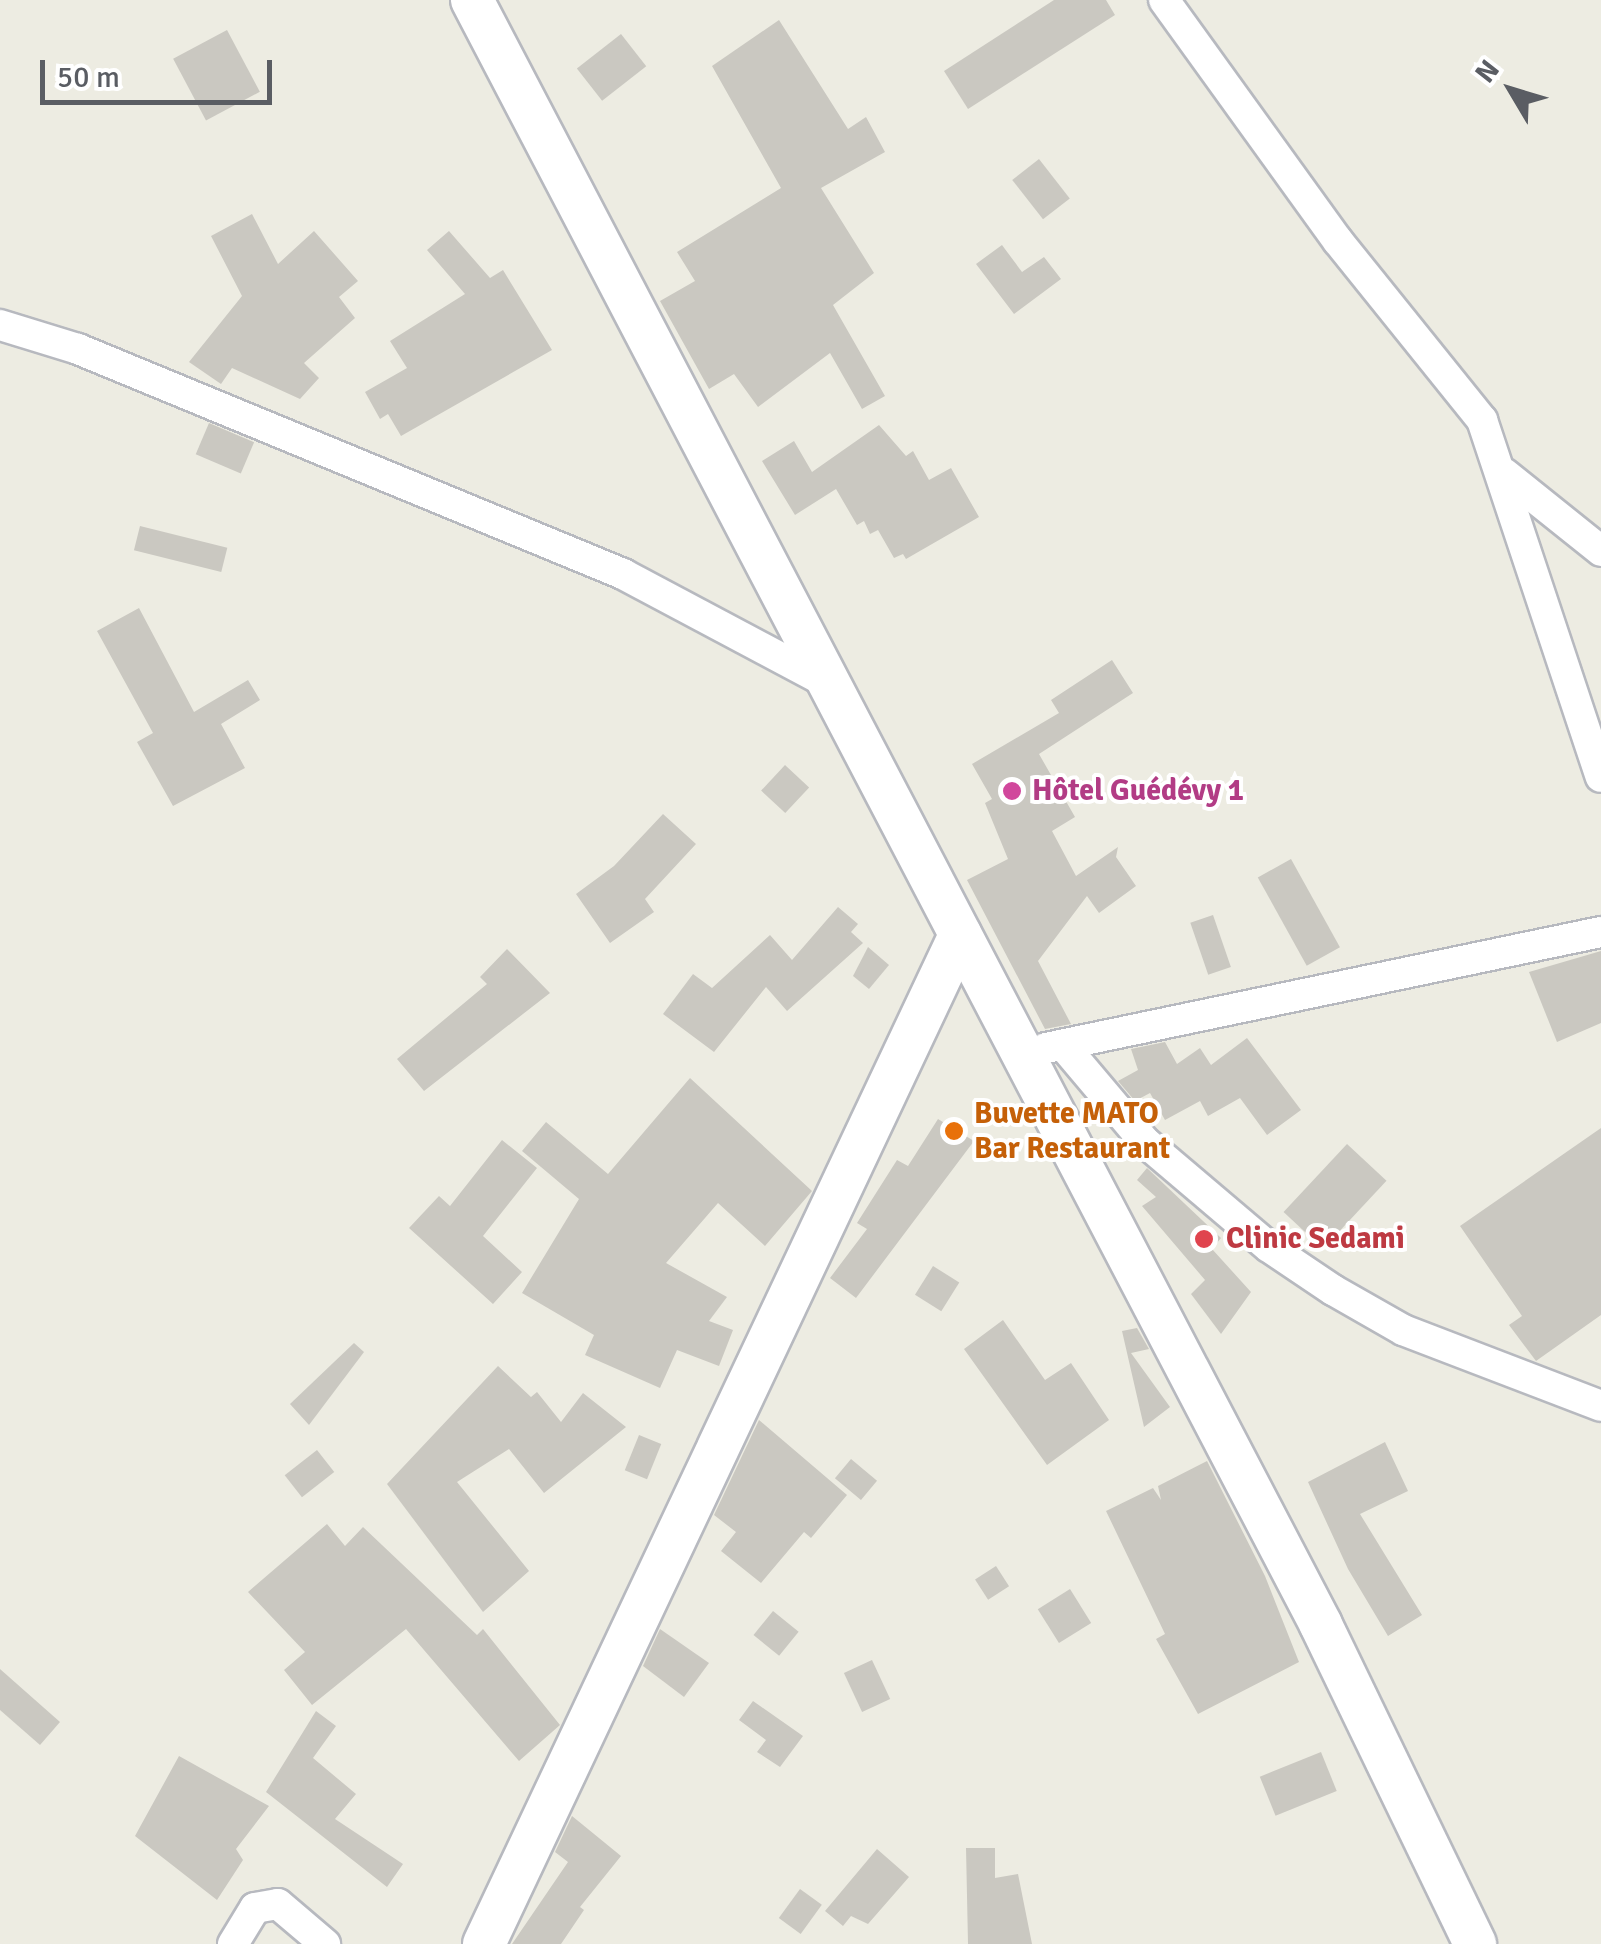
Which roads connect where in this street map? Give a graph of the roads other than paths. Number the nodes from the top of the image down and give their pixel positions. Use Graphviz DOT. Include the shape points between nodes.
graph roads {
  1 [pos="472,0"];
  2 [pos="1164,0"];
  3 [pos="0,325"];
  4 [pos="1505,474"];
  5 [pos="1601,551"];
  6 [pos="828,683"];
  7 [pos="1601,777"];
  8 [pos="1601,932"];
  9 [pos="960,935"];
  10 [pos="1063,1045"];
  11 [pos="1021,1054"];
  12 [pos="1601,1406"];
  13 [pos="233,1944"];
  14 [pos="324,1944"];
  15 [pos="484,1944"];
  16 [pos="1476,1944"];
  1 -- 6 [label="main road"];
  2 -- 4 [label="street" via="1338,242 1482,420"];
  3 -- 6 [label="street" via="78,349 623,574"];
  4 -- 5 [label="street"];
  4 -- 7 [label="street"];
  6 -- 9 [label="main road"];
  8 -- 10 [label="street"];
  9 -- 11 [label="main road"];
  9 -- 15 [label="main road"];
  10 -- 11 [label="street"];
  10 -- 12 [label="street" via="1145,1142 1269,1247 1333,1290 1404,1330"];
  11 -- 16 [label="main road" via="1322,1626"];
  13 -- 14 [label="street" via="255,1908 278,1904"];
}
